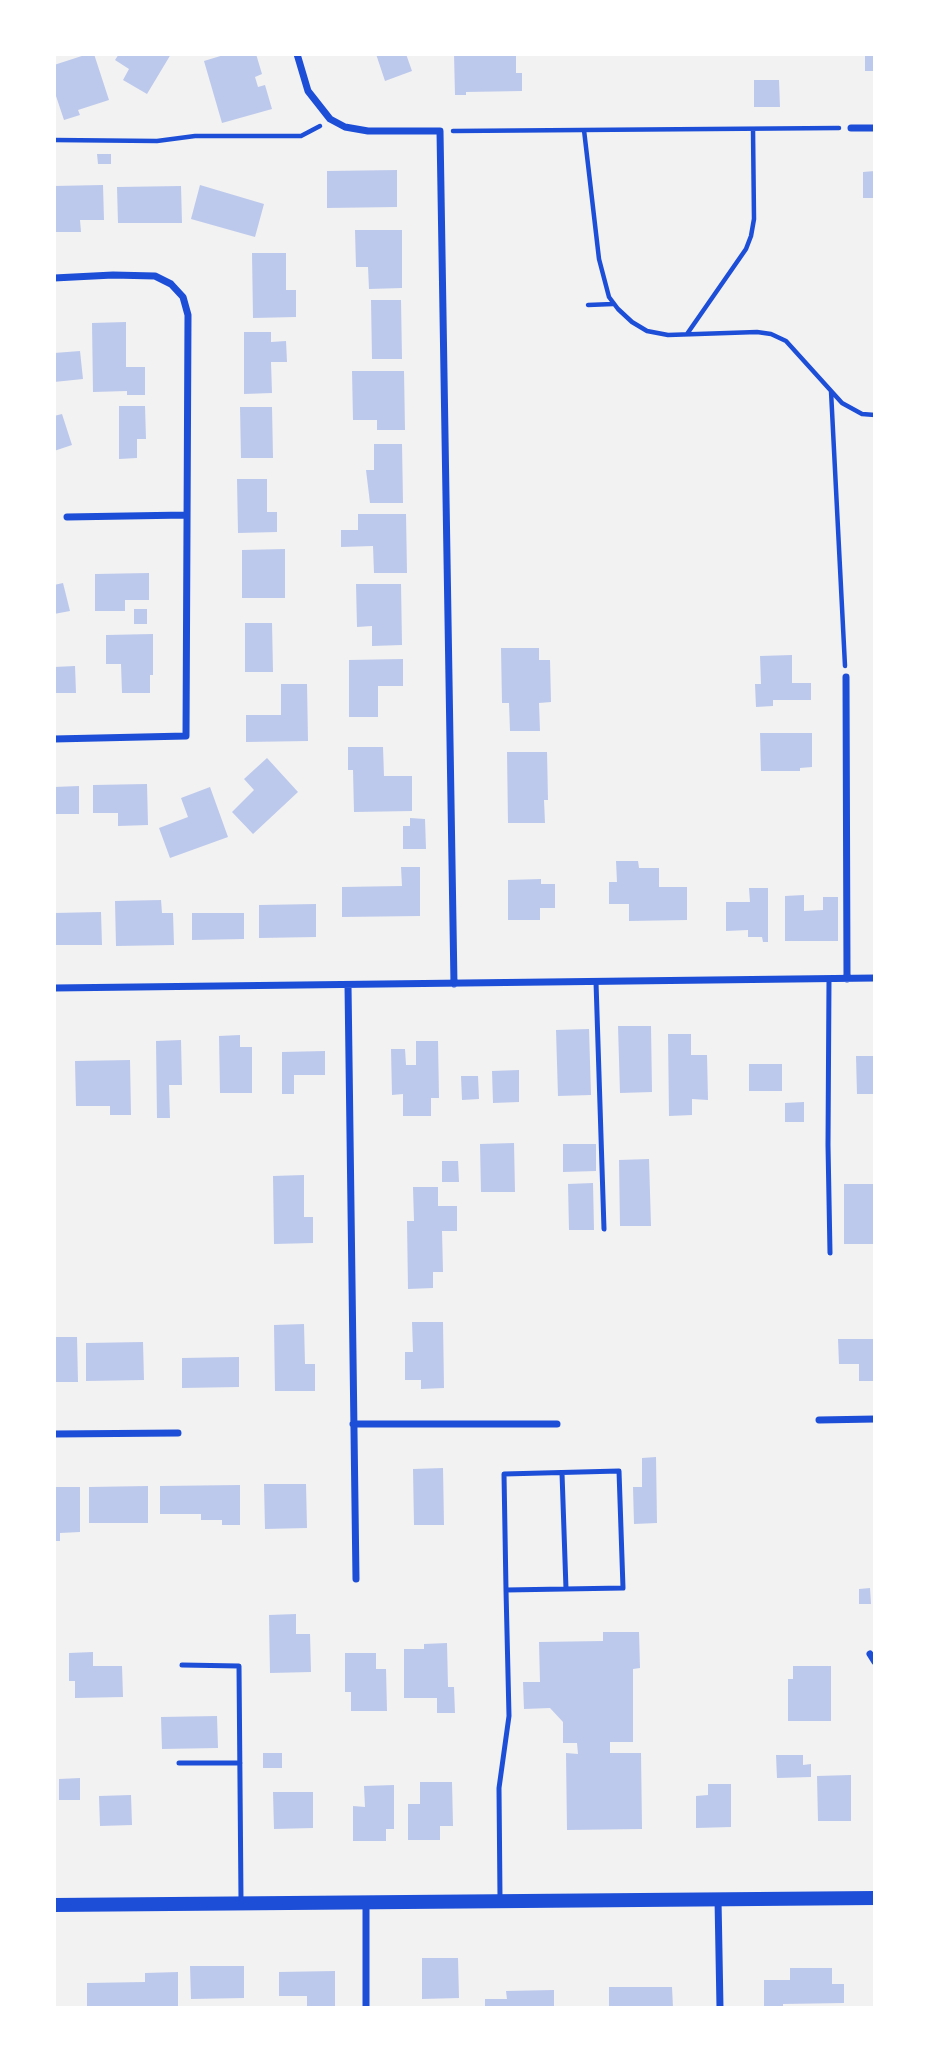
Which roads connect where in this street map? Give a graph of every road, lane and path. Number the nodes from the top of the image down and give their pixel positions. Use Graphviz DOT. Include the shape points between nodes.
graph roads {
  1 [pos="297,54"];
  2 [pos="330,119"];
  3 [pos="851,128"];
  4 [pos="875,128"];
  5 [pos="753,129"];
  6 [pos="584,130"];
  7 [pos="440,131"];
  8 [pos="54,140"];
  9 [pos="54,278"];
  10 [pos="614,304"];
  11 [pos="588,305"];
  12 [pos="686,334"];
  13 [pos="831,390"];
  14 [pos="875,415"];
  15 [pos="187,515"];
  16 [pos="67,517"];
  17 [pos="846,677"];
  18 [pos="54,739"];
  19 [pos="875,978"];
  20 [pos="830,979"];
  21 [pos="847,979"];
  22 [pos="596,982"];
  23 [pos="454,984"];
  24 [pos="348,985"];
  25 [pos="54,988"];
  26 [pos="604,1229"];
  27 [pos="830,1253"];
  28 [pos="875,1419"];
  29 [pos="819,1420"];
  30 [pos="353,1424"];
  31 [pos="557,1424"];
  32 [pos="178,1433"];
  33 [pos="54,1434"];
  34 [pos="562,1473"];
  35 [pos="356,1579"];
  36 [pos="566,1589"];
  37 [pos="506,1590"];
  38 [pos="870,1654"];
  39 [pos="875,1662"];
  40 [pos="182,1665"];
  41 [pos="179,1763"];
  42 [pos="240,1763"];
  43 [pos="875,1898"];
  44 [pos="718,1899"];
  45 [pos="500,1901"];
  46 [pos="366,1903"];
  47 [pos="241,1904"];
  48 [pos="54,1905"];
  49 [pos="366,2008"];
  50 [pos="720,2008"];
  1 -- 2 [label="street" via="308,90"];
  2 -- 7 [label="street" via="368,131"];
  2 -- 8 [label="path" via="301,136"];
  3 -- 4 [label="street"];
  3 -- 5 [label="path"];
  5 -- 6 [label="path"];
  5 -- 12 [label="path" via="751,236"];
  6 -- 7 [label="path"];
  6 -- 10 [label="path" via="599,259"];
  7 -- 23 [label="street"];
  9 -- 15 [label="street" via="155,276 172,284 183,297 188,314"];
  10 -- 11 [label="path"];
  10 -- 12 [label="path" via="646,331"];
  12 -- 13 [label="path" via="771,334 786,341"];
  13 -- 14 [label="path" via="842,403 862,414"];
  13 -- 17 [label="path"];
  15 -- 16 [label="street"];
  15 -- 18 [label="street" via="186,736"];
  17 -- 21 [label="street"];
  19 -- 21 [label="street"];
  20 -- 21 [label="street"];
  20 -- 22 [label="street"];
  20 -- 27 [label="lane"];
  22 -- 23 [label="street"];
  22 -- 26 [label="lane"];
  23 -- 24 [label="street"];
  24 -- 25 [label="street"];
  24 -- 30 [label="street"];
  28 -- 29 [label="street"];
  30 -- 31 [label="street"];
  30 -- 35 [label="street"];
  32 -- 33 [label="street"];
  34 -- 36 [label="lane"];
  34 -- 36 [label="lane" via="619,1472 623,1588"];
  34 -- 37 [label="lane" via="503,1474"];
  36 -- 37 [label="lane"];
  37 -- 45 [label="lane" via="509,1716 499,1788"];
  38 -- 39 [label="street"];
  40 -- 42 [label="lane" via="239,1666"];
  41 -- 42 [label="lane"];
  42 -- 47 [label="lane"];
  43 -- 44 [label="main road"];
  44 -- 45 [label="main road"];
  44 -- 50 [label="street"];
  45 -- 46 [label="main road"];
  46 -- 47 [label="main road"];
  46 -- 49 [label="street"];
  47 -- 48 [label="main road"];
}
